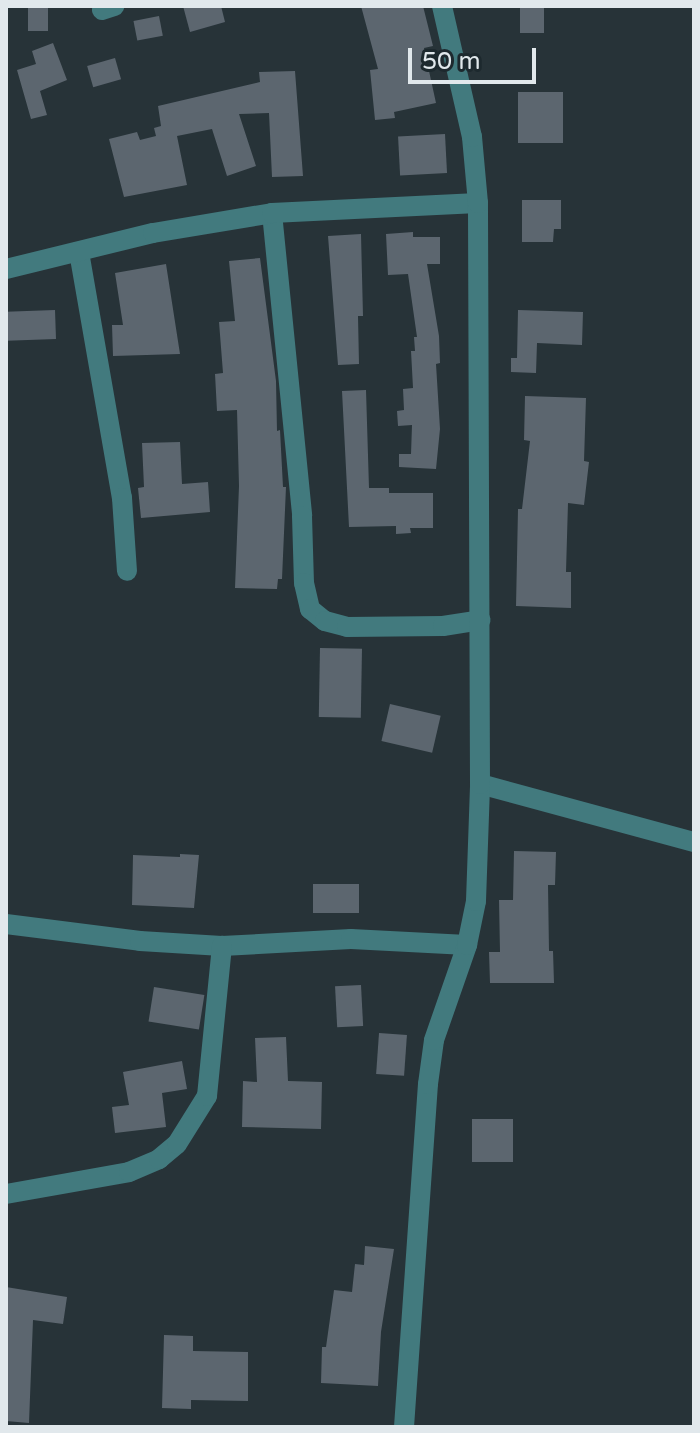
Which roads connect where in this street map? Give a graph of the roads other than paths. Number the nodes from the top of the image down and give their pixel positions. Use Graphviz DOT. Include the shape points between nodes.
graph roads {
  1 [pos="442,6"];
  2 [pos="478,203"];
  3 [pos="272,213"];
  4 [pos="79,252"];
  5 [pos="6,269"];
  6 [pos="127,571"];
  7 [pos="481,620"];
  8 [pos="480,784"];
  9 [pos="694,842"];
  10 [pos="6,924"];
  11 [pos="467,945"];
  12 [pos="222,946"];
  13 [pos="6,1194"];
  14 [pos="404,1427"];
  1 -- 2 [label="street" via="472,137"];
  2 -- 3 [label="street"];
  2 -- 7 [label="street"];
  3 -- 4 [label="street"];
  3 -- 7 [label="street" via="310,609 325,621 347,627 443,626"];
  4 -- 5 [label="street"];
  4 -- 6 [label="street" via="122,498"];
  7 -- 8 [label="street"];
  8 -- 9 [label="street"];
  8 -- 11 [label="street" via="476,901"];
  10 -- 12 [label="street"];
  11 -- 12 [label="street" via="351,939"];
  11 -- 14 [label="street" via="434,1040 428,1084"];
  12 -- 13 [label="street" via="207,1096 177,1144 129,1172"];
}
